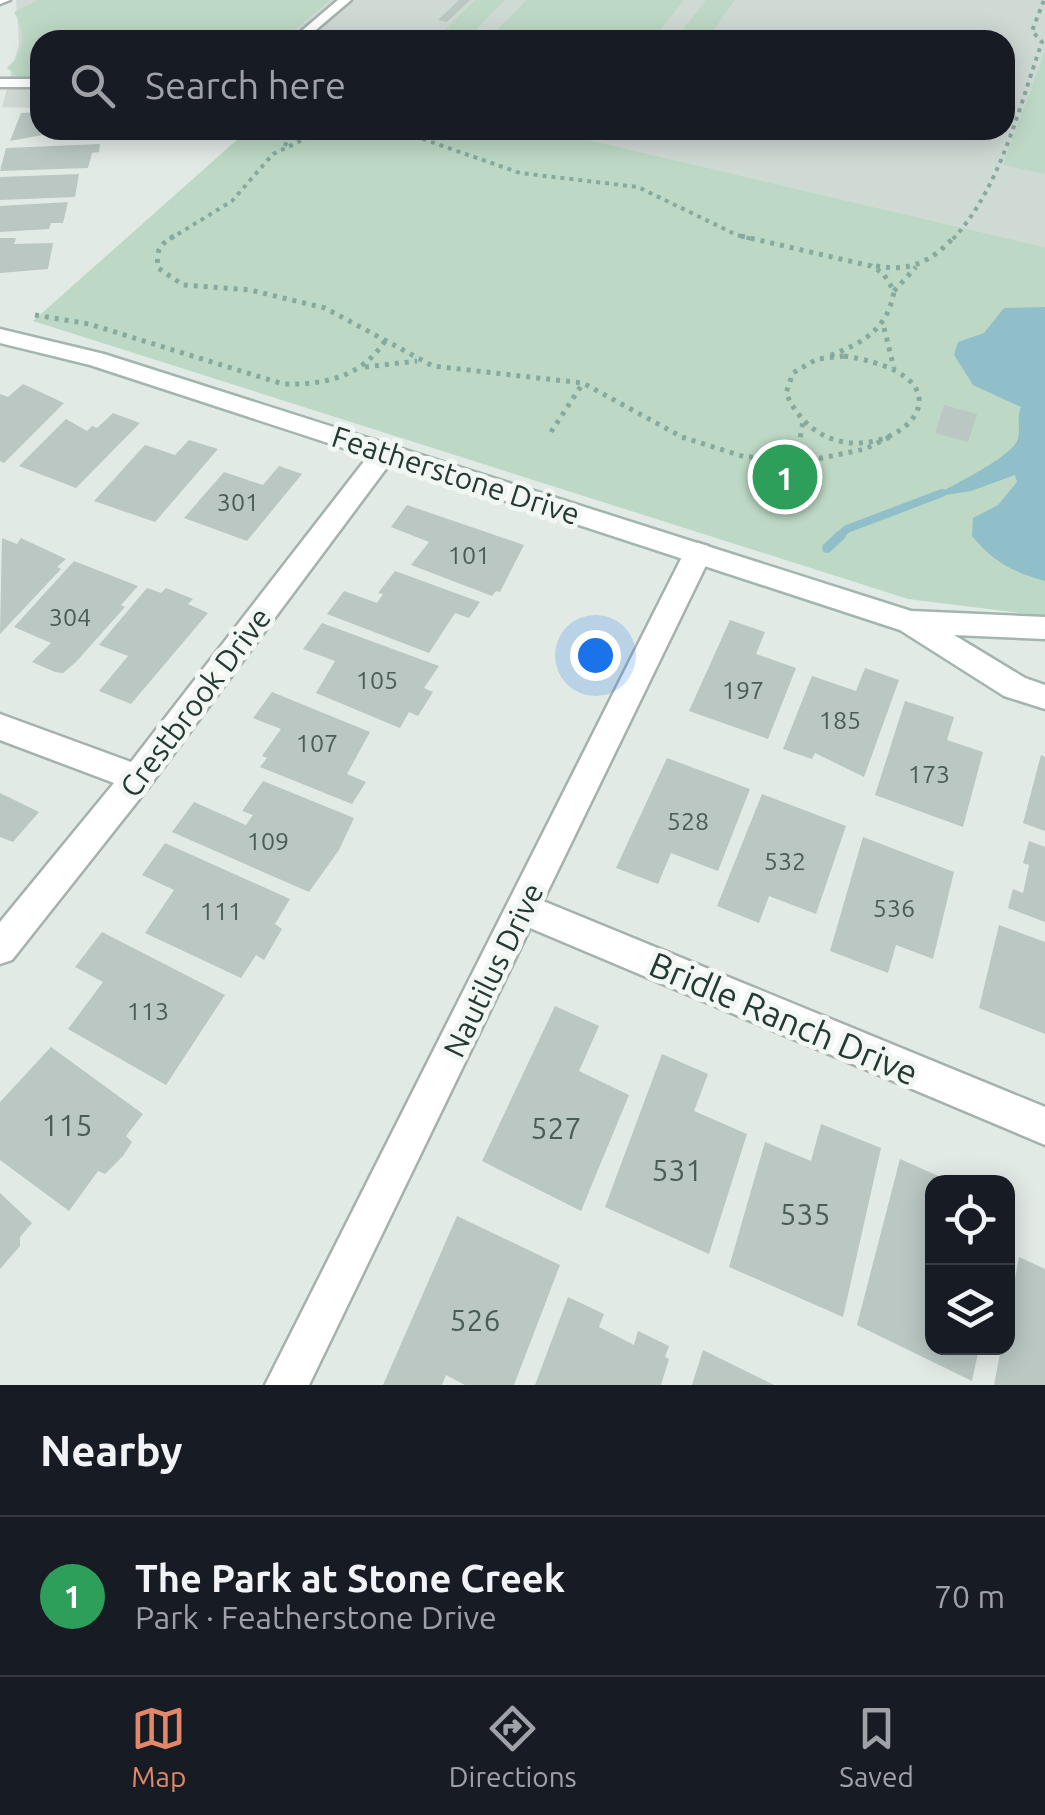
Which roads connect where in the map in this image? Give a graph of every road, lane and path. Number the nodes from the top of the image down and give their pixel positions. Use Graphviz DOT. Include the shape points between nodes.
graph roads {
  1 [pos="345,0"];
  2 [pos="1044,0"];
  3 [pos="309,30"];
  4 [pos="30,82"];
  5 [pos="0,84"];
  6 [pos="1015,114"];
  7 [pos="288,140"];
  8 [pos="309,140"];
  9 [pos="426,140"];
  10 [pos="1005,140"];
  11 [pos="285,148"];
  12 [pos="871,266"];
  13 [pos="916,266"];
  14 [pos="894,290"];
  15 [pos="35,315"];
  16 [pos="884,326"];
  17 [pos="0,336"];
  18 [pos="385,341"];
  19 [pos="829,356"];
  20 [pos="420,361"];
  21 [pos="363,367"];
  22 [pos="897,372"];
  23 [pos="583,383"];
  24 [pos="803,422"];
  25 [pos="551,432"];
  26 [pos="890,437"];
  27 [pos="385,452"];
  28 [pos="769,460"];
  29 [pos="698,554"];
  30 [pos="910,622"];
  31 [pos="1045,628"];
  32 [pos="1045,697"];
  33 [pos="0,727"];
  34 [pos="138,778"];
  35 [pos="523,909"];
  36 [pos="0,948"];
  37 [pos="1045,1126"];
  38 [pos="286,1385"];
  1 -- 3 [label="lane"];
  2 -- 6 [label="path" via="1032,30 1042,42"];
  4 -- 5 [label="lane"];
  7 -- 11 [label="path"];
  8 -- 11 [label="path"];
  9 -- 12 [label="path" via="520,173 638,188 737,235"];
  10 -- 13 [label="path" via="982,202 951,241"];
  11 -- 18 [label="path" via="232,201 161,244 158,268 183,285 300,300"];
  12 -- 13 [label="path"];
  12 -- 14 [label="path"];
  13 -- 14 [label="path"];
  14 -- 16 [label="path"];
  15 -- 21 [label="path" via="89,324 284,384 310,386"];
  16 -- 19 [label="path"];
  16 -- 22 [label="path"];
  17 -- 27 [label="street, Featherstone Drive" via="96,358"];
  18 -- 20 [label="path"];
  18 -- 21 [label="path"];
  19 -- 22 [label="path" via="858,357"];
  19 -- 24 [label="path" via="805,363 789,380 788,401"];
  20 -- 21 [label="path"];
  20 -- 23 [label="path"];
  22 -- 26 [label="path" via="914,388 918,408 910,425"];
  23 -- 25 [label="path"];
  23 -- 28 [label="path" via="700,445"];
  24 -- 26 [label="path" via="843,440"];
  24 -- 28 [label="path" via="798,446"];
  26 -- 28 [label="path" via="844,455"];
  27 -- 29 [label="street, Featherstone Drive"];
  27 -- 34 [label="street, Crestbrook Drive"];
  29 -- 30 [label="street, Featherstone Drive"];
  29 -- 35 [label="street, Nautilus Drive"];
  30 -- 31 [label="street, Featherstone Drive"];
  30 -- 32 [label="street, Featherstone Drive" via="1015,687"];
  33 -- 34 [label="street"];
  34 -- 36 [label="street, Crestbrook Drive"];
  35 -- 37 [label="street, Bridle Ranch Drive"];
  35 -- 38 [label="street, Nautilus Drive"];
}
